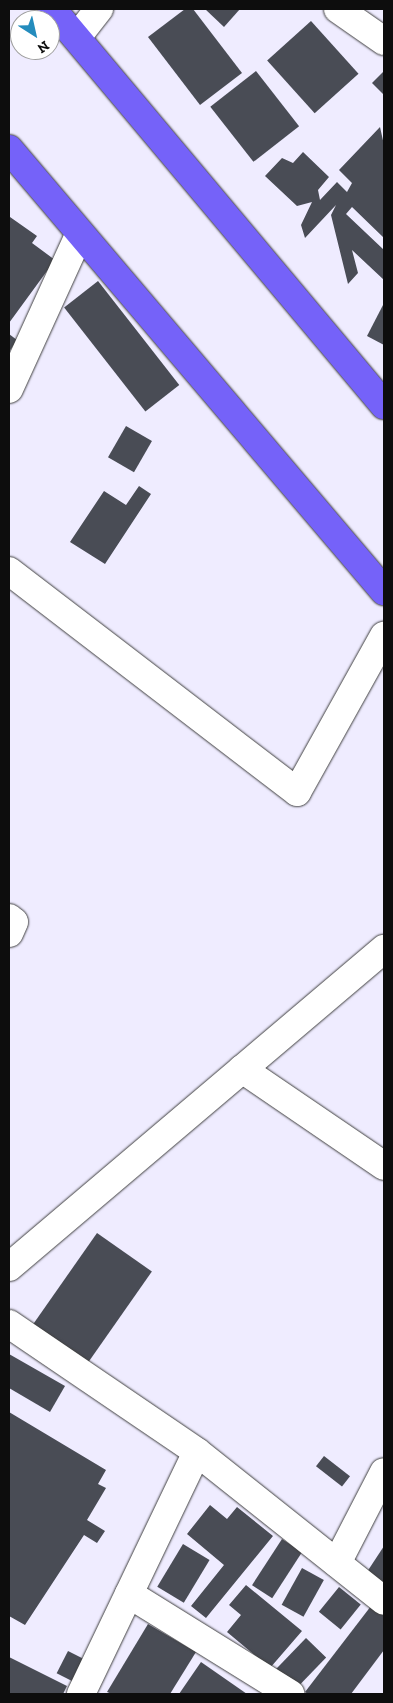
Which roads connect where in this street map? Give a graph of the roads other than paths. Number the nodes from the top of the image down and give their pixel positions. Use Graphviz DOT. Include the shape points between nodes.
graph roads {
  1 [pos="52,9"];
  2 [pos="100,9"];
  3 [pos="338,9"];
  4 [pos="76,37"];
  5 [pos="384,41"];
  6 [pos="9,149"];
  7 [pos="80,233"];
  8 [pos="9,389"];
  9 [pos="384,405"];
  10 [pos="9,571"];
  11 [pos="384,591"];
  12 [pos="384,636"];
  13 [pos="9,918"];
  14 [pos="9,933"];
  15 [pos="384,949"];
  16 [pos="242,1069"];
  17 [pos="384,1166"];
  18 [pos="9,1267"];
  19 [pos="9,1324"];
  20 [pos="197,1452"];
  21 [pos="384,1472"];
  22 [pos="337,1563"];
  23 [pos="129,1594"];
  24 [pos="384,1601"];
  25 [pos="81,1694"];
  26 [pos="290,1694"];
  1 -- 4 [label="main road"];
  2 -- 4 [label="street"];
  3 -- 5 [label="street"];
  4 -- 9 [label="main road"];
  6 -- 7 [label="main road"];
  7 -- 8 [label="street"];
  7 -- 11 [label="main road"];
  10 -- 12 [label="street" via="297,792"];
  13 -- 14 [label="street" via="14,922"];
  15 -- 16 [label="street"];
  16 -- 17 [label="street"];
  16 -- 18 [label="street"];
  19 -- 20 [label="street"];
  20 -- 22 [label="street"];
  20 -- 23 [label="street"];
  21 -- 22 [label="street"];
  22 -- 24 [label="street"];
  23 -- 25 [label="street"];
  23 -- 26 [label="street"];
}
